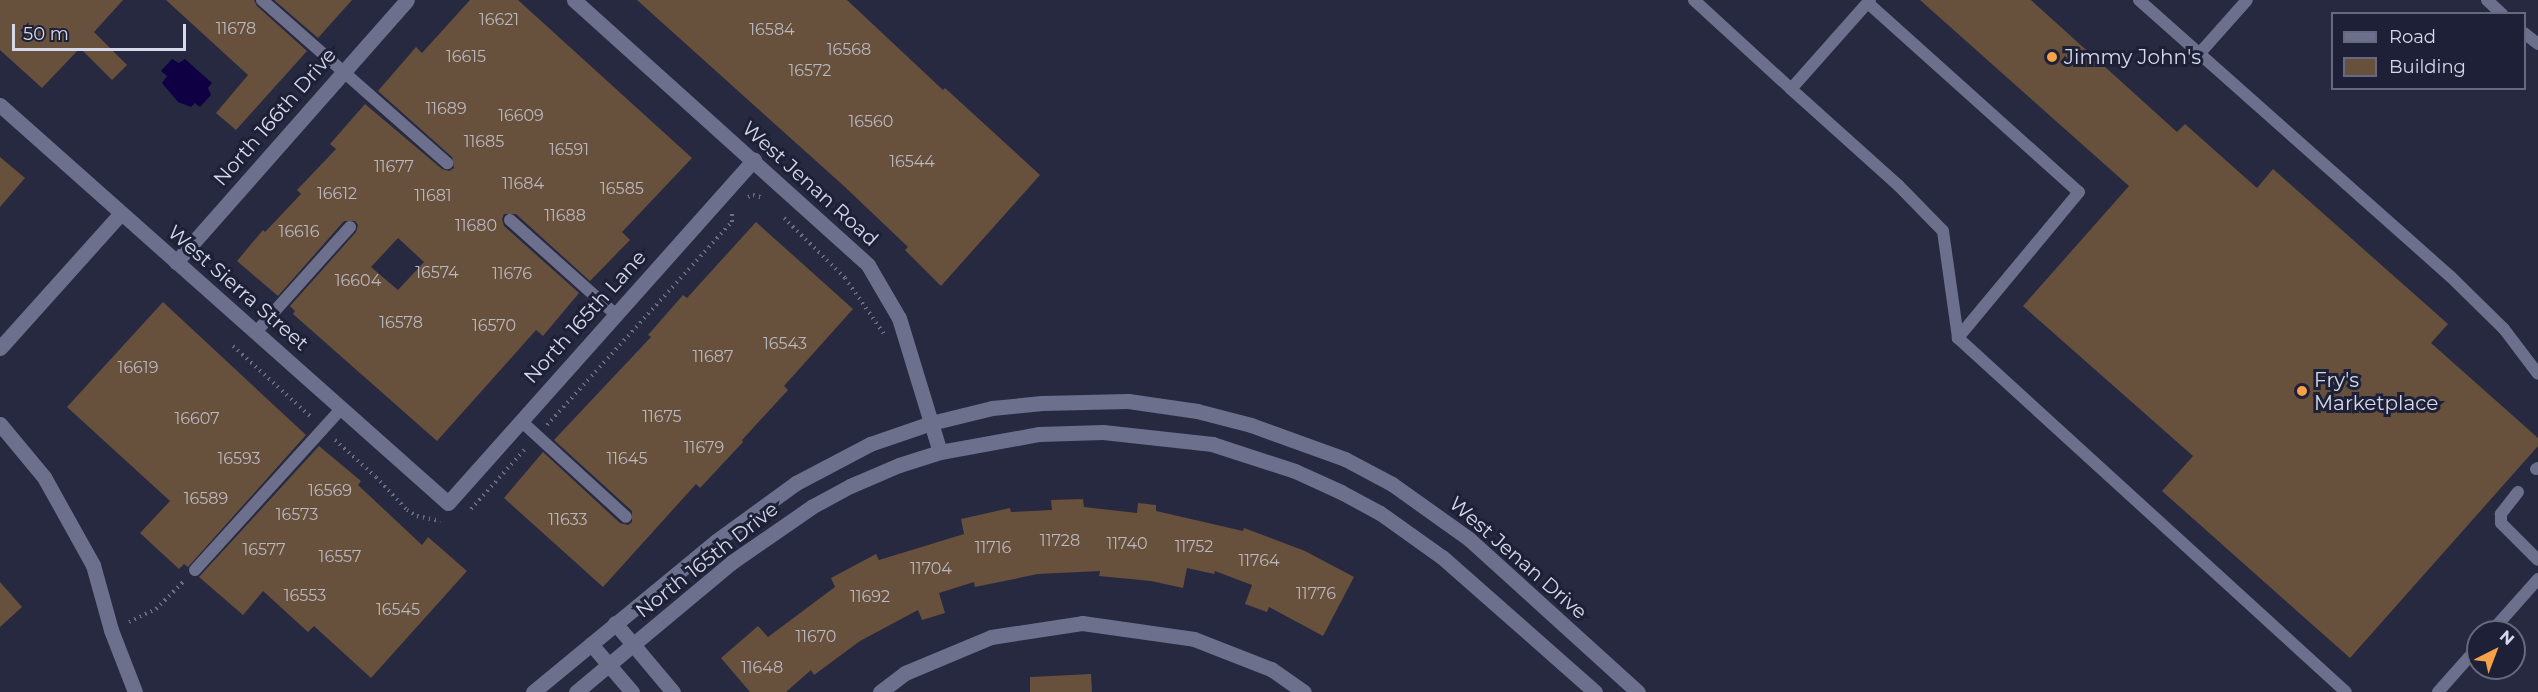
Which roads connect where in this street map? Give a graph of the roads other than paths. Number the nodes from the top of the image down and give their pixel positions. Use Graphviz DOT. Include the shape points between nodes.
graph roads {
  1 [pos="262,0"];
  2 [pos="407,0"];
  3 [pos="574,0"];
  4 [pos="1694,0"];
  5 [pos="2139,0"];
  6 [pos="2247,0"];
  7 [pos="2487,0"];
  8 [pos="1869,1"];
  9 [pos="2500,12"];
  10 [pos="2526,35"];
  11 [pos="2538,45"];
  12 [pos="2199,54"];
  13 [pos="343,71"];
  14 [pos="1791,89"];
  15 [pos="0,105"];
  16 [pos="754,160"];
  17 [pos="447,163"];
  18 [pos="121,213"];
  19 [pos="510,220"];
  20 [pos="350,228"];
  21 [pos="176,262"];
  22 [pos="615,314"];
  23 [pos="256,332"];
  24 [pos="1958,338"];
  25 [pos="0,348"];
  26 [pos="2538,374"];
  27 [pos="1084,401"];
  28 [pos="342,408"];
  29 [pos="521,421"];
  30 [pos="931,423"];
  31 [pos="0,424"];
  32 [pos="940,452"];
  33 [pos="2518,492"];
  34 [pos="448,503"];
  35 [pos="626,517"];
  36 [pos="2538,560"];
  37 [pos="195,570"];
  38 [pos="2538,579"];
  39 [pos="2502,620"];
  40 [pos="615,624"];
  41 [pos="591,644"];
  42 [pos="633,644"];
  43 [pos="2466,660"];
  44 [pos="609,664"];
  45 [pos="135,692"];
  46 [pos="533,692"];
  47 [pos="576,692"];
  48 [pos="633,692"];
  49 [pos="673,692"];
  50 [pos="880,692"];
  51 [pos="1304,692"];
  52 [pos="1595,692"];
  53 [pos="1638,692"];
  54 [pos="2346,692"];
  55 [pos="2438,692"];
  1 -- 13 [label="lane"];
  2 -- 13 [label="street, North 166th Drive"];
  3 -- 16 [label="street, West Jenan Road"];
  4 -- 14 [label="lane"];
  5 -- 12 [label="lane"];
  6 -- 12 [label="lane"];
  7 -- 9 [label="lane"];
  8 -- 14 [label="lane"];
  8 -- 24 [label="lane" via="2079,192"];
  10 -- 11 [label="lane"];
  12 -- 26 [label="lane" via="2450,276 2504,329"];
  13 -- 17 [label="lane"];
  13 -- 21 [label="street, North 166th Drive"];
  14 -- 24 [label="lane" via="1943,231"];
  15 -- 18 [label="street, West Sierra Street"];
  16 -- 22 [label="street, North 165th Lane"];
  16 -- 30 [label="street, West Jenan Road" via="868,265 899,318"];
  18 -- 21 [label="street, West Sierra Street"];
  18 -- 25 [label="street"];
  19 -- 22 [label="lane"];
  20 -- 23 [label="lane"];
  21 -- 23 [label="street, West Sierra Street"];
  22 -- 29 [label="street, North 165th Lane"];
  23 -- 28 [label="street, West Sierra Street"];
  24 -- 54 [label="lane"];
  27 -- 30 [label="street, North 165th Drive" via="993,408"];
  27 -- 53 [label="street, West Jenan Drive" via="1128,401 1197,411 1305,443 1354,464 1392,484 1469,539"];
  28 -- 34 [label="street, West Sierra Street"];
  28 -- 37 [label="lane"];
  29 -- 34 [label="street, North 165th Lane"];
  29 -- 35 [label="lane"];
  30 -- 32 [label="street, West Jenan Road"];
  30 -- 40 [label="street, North 165th Drive" via="870,444 796,483 716,541"];
  31 -- 45 [label="street" via="44,477 93,566 111,630"];
  32 -- 42 [label="street, North 165th Drive" via="899,465 813,507 732,562"];
  32 -- 52 [label="street, North 165th Drive" via="1039,434 1083,432 1212,444 1295,471 1380,513 1442,557"];
  33 -- 36 [label="lane" via="2501,514 2501,523"];
  38 -- 39 [label="lane"];
  40 -- 41 [label="street, North 165th Drive"];
  40 -- 42 [label="street"];
  41 -- 44 [label="street"];
  41 -- 46 [label="street"];
  42 -- 44 [label="street, North 165th Drive"];
  42 -- 49 [label="street"];
  43 -- 55 [label="lane"];
  44 -- 47 [label="street, North 165th Drive"];
  44 -- 48 [label="street"];
  50 -- 51 [label="street" via="905,673 991,637 1082,623 1194,639 1270,669"];
}
